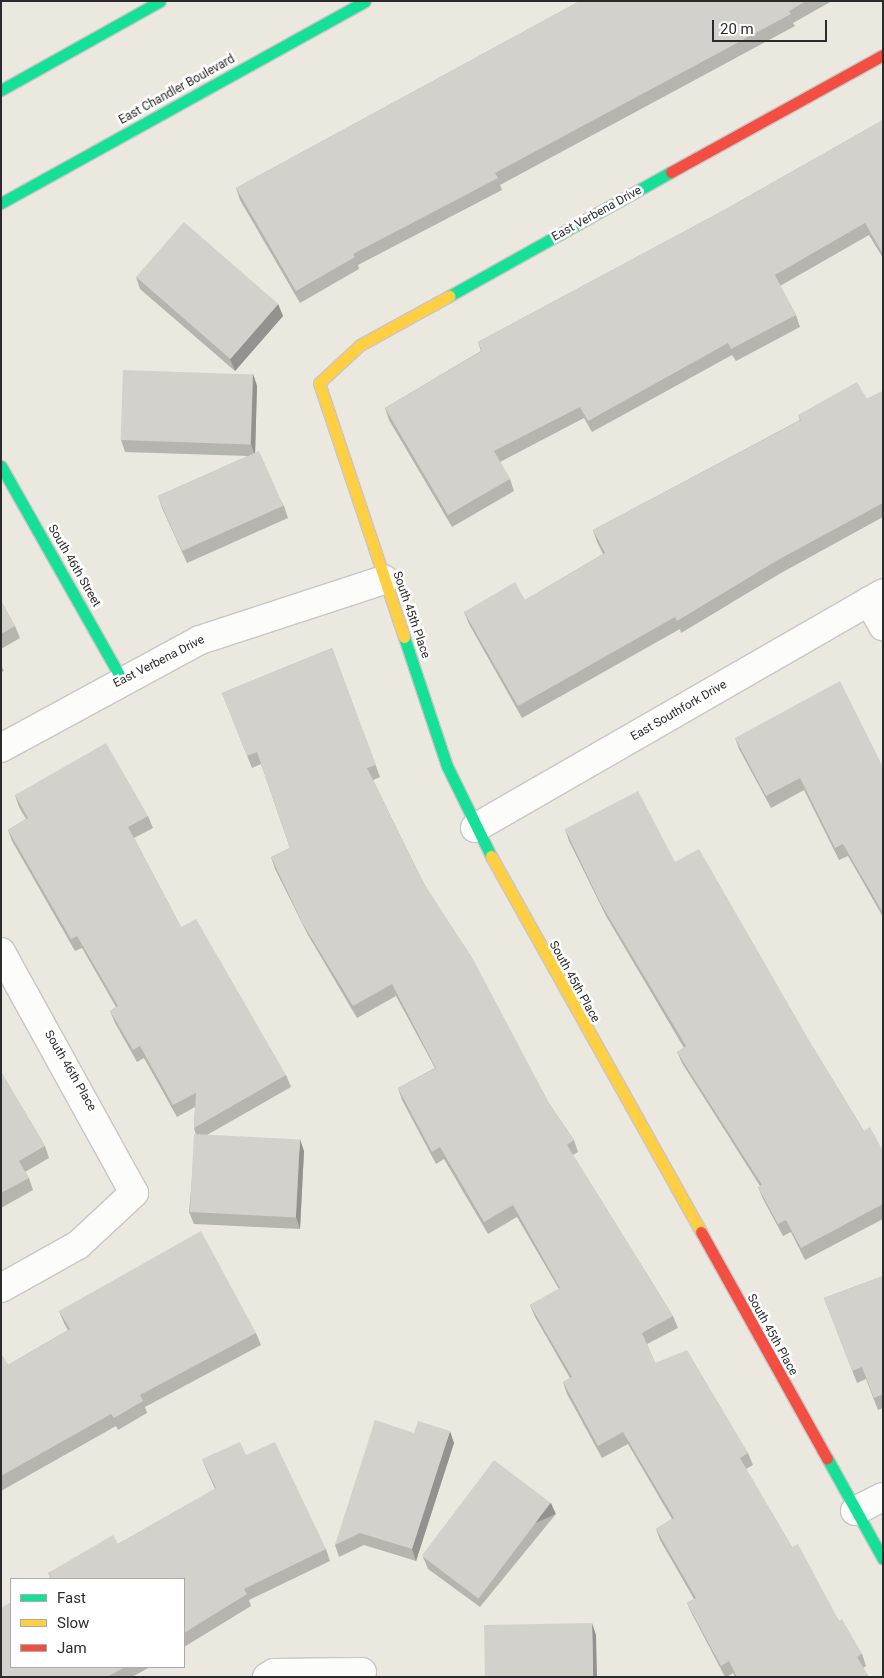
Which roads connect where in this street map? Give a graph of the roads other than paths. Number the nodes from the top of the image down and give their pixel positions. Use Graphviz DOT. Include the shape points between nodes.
graph roads {
  1 [pos="160,1"];
  2 [pos="365,1"];
  3 [pos="883,55"];
  4 [pos="1,90"];
  5 [pos="1,203"];
  6 [pos="319,383"];
  7 [pos="1,466"];
  8 [pos="384,580"];
  9 [pos="876,597"];
  10 [pos="883,626"];
  11 [pos="122,680"];
  12 [pos="1,748"];
  13 [pos="475,828"];
  14 [pos="1,952"];
  15 [pos="1,1288"];
  16 [pos="883,1497"];
  17 [pos="855,1510"];
  18 [pos="883,1559"];
  19 [pos="362,1672"];
  20 [pos="267,1677"];
  1 -- 4 [label="street"];
  2 -- 5 [label="street, East Chandler Boulevard"];
  3 -- 6 [label="street, East Verbena Drive" via="360,345"];
  6 -- 8 [label="street, South 45th Place"];
  7 -- 11 [label="street, South 46th Street"];
  8 -- 11 [label="street, East Verbena Drive" via="200,640"];
  8 -- 13 [label="street, South 45th Place" via="448,766"];
  9 -- 10 [label="street"];
  9 -- 13 [label="street, East Southfork Drive"];
  11 -- 12 [label="street, East Verbena Drive"];
  13 -- 17 [label="street, South 45th Place"];
  14 -- 15 [label="street, South 46th Place" via="134,1193 78,1245"];
  16 -- 17 [label="street"];
  17 -- 18 [label="street, South 45th Place"];
  19 -- 20 [label="street" via="274,1673"];
}
